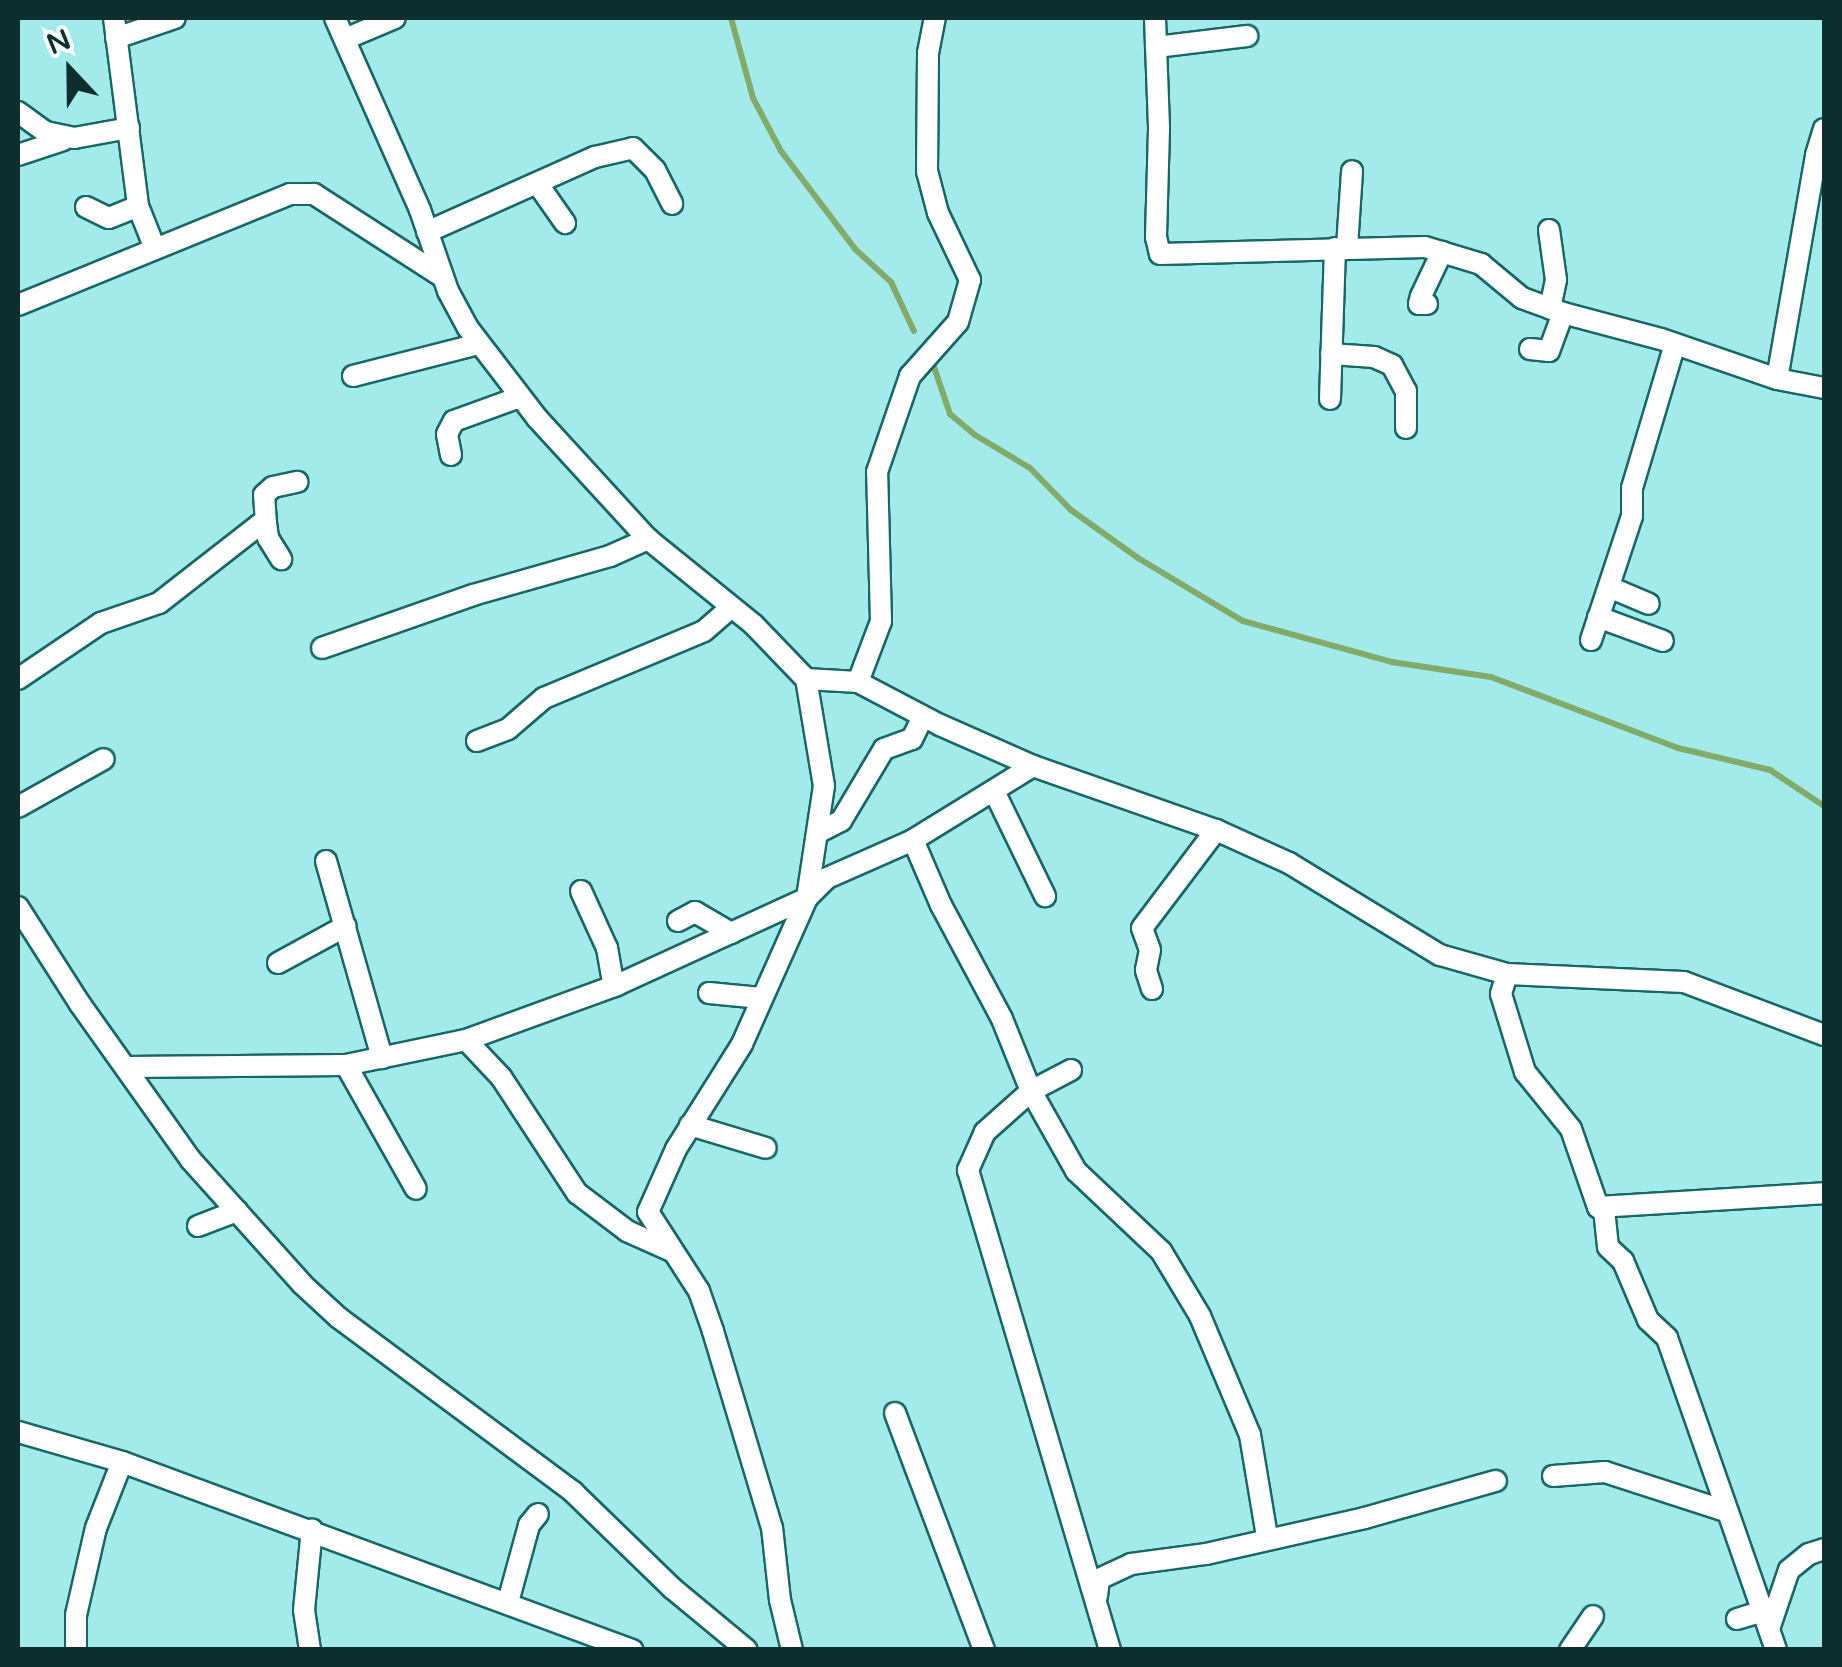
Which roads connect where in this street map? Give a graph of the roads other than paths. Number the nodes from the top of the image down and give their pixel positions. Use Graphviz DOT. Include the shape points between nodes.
graph roads {
  1 [pos="176,18"];
  2 [pos="335,18"];
  3 [pos="395,18"];
  4 [pos="934,18"];
  5 [pos="1155,18"];
  6 [pos="115,28"];
  7 [pos="1247,36"];
  8 [pos="345,40"];
  9 [pos="1156,47"];
  10 [pos="18,112"];
  11 [pos="129,128"];
  12 [pos="1824,128"];
  13 [pos="74,138"];
  14 [pos="18,154"];
  15 [pos="1352,171"];
  16 [pos="537,184"];
  17 [pos="672,204"];
  18 [pos="86,206"];
  19 [pos="138,206"];
  20 [pos="565,223"];
  21 [pos="1548,230"];
  22 [pos="427,232"];
  23 [pos="154,246"];
  24 [pos="1341,247"];
  25 [pos="1442,252"];
  26 [pos="443,277"];
  27 [pos="1428,304"];
  28 [pos="18,305"];
  29 [pos="1556,311"];
  30 [pos="479,344"];
  31 [pos="1675,344"];
  32 [pos="1530,349"];
  33 [pos="1330,354"];
  34 [pos="353,376"];
  35 [pos="1777,378"];
  36 [pos="1824,388"];
  37 [pos="520,397"];
  38 [pos="1330,399"];
  39 [pos="1406,428"];
  40 [pos="451,454"];
  41 [pos="297,482"];
  42 [pos="266,523"];
  43 [pos="648,539"];
  44 [pos="280,560"];
  45 [pos="1609,587"];
  46 [pos="1649,604"];
  47 [pos="730,608"];
  48 [pos="1598,617"];
  49 [pos="1591,640"];
  50 [pos="1663,641"];
  51 [pos="322,648"];
  52 [pos="18,679"];
  53 [pos="806,680"];
  54 [pos="858,682"];
  55 [pos="923,716"];
  56 [pos="478,741"];
  57 [pos="104,759"];
  58 [pos="1033,766"];
  59 [pos="994,791"];
  60 [pos="18,806"];
  61 [pos="1216,830"];
  62 [pos="819,832"];
  63 [pos="913,840"];
  64 [pos="326,861"];
  65 [pos="580,891"];
  66 [pos="1045,896"];
  67 [pos="807,898"];
  68 [pos="18,906"];
  69 [pos="678,920"];
  70 [pos="346,926"];
  71 [pos="731,933"];
  72 [pos="278,963"];
  73 [pos="1507,974"];
  74 [pos="614,986"];
  75 [pos="1152,989"];
  76 [pos="709,993"];
  77 [pos="761,998"];
  78 [pos="1824,1034"];
  79 [pos="466,1040"];
  80 [pos="382,1058"];
  81 [pos="346,1065"];
  82 [pos="126,1066"];
  83 [pos="1071,1070"];
  84 [pos="1030,1091"];
  85 [pos="690,1126"];
  86 [pos="766,1148"];
  87 [pos="416,1189"];
  88 [pos="1824,1193"];
  89 [pos="1604,1209"];
  90 [pos="237,1211"];
  91 [pos="198,1226"];
  92 [pos="676,1253"];
  93 [pos="895,1413"];
  94 [pos="18,1432"];
  95 [pos="122,1462"];
  96 [pos="1553,1476"];
  97 [pos="1496,1481"];
  98 [pos="1728,1512"];
  99 [pos="538,1514"];
  100 [pos="312,1529"];
  101 [pos="1267,1537"];
  102 [pos="1824,1549"];
  103 [pos="1747,1561"];
  104 [pos="1790,1570"];
  105 [pos="1097,1598"];
  106 [pos="508,1602"];
  107 [pos="1593,1616"];
  108 [pos="1766,1619"];
  109 [pos="1737,1620"];
  110 [pos="597,1644"];
  111 [pos="76,1650"];
  112 [pos="310,1650"];
  113 [pos="632,1650"];
  114 [pos="747,1650"];
  115 [pos="792,1650"];
  116 [pos="984,1650"];
  117 [pos="1110,1650"];
  118 [pos="1570,1650"];
  119 [pos="1776,1650"];
  1 -- 6 [label="street"];
  2 -- 8 [label="street"];
  3 -- 8 [label="street"];
  4 -- 54 [label="street" via="927,171 938,213 970,280 958,322 910,376 877,472 881,621"];
  5 -- 9 [label="street"];
  6 -- 11 [label="street"];
  7 -- 9 [label="street"];
  8 -- 22 [label="street"];
  9 -- 24 [label="street" via="1160,254"];
  10 -- 13 [label="street" via="46,132"];
  11 -- 13 [label="street"];
  11 -- 19 [label="street"];
  12 -- 35 [label="street"];
  13 -- 14 [label="street"];
  15 -- 24 [label="street"];
  16 -- 17 [label="street" via="633,148 655,170"];
  16 -- 20 [label="street"];
  16 -- 22 [label="street"];
  18 -- 19 [label="street" via="109,218"];
  19 -- 23 [label="street"];
  21 -- 29 [label="street"];
  22 -- 26 [label="street"];
  23 -- 26 [label="street" via="290,194 314,194"];
  23 -- 28 [label="street"];
  24 -- 25 [label="street"];
  24 -- 33 [label="street"];
  25 -- 27 [label="street" via="1419,304"];
  25 -- 29 [label="street" via="1481,264 1522,298"];
  26 -- 30 [label="street"];
  29 -- 31 [label="street"];
  29 -- 32 [label="street" via="1548,351"];
  30 -- 34 [label="street"];
  30 -- 37 [label="street"];
  31 -- 35 [label="street"];
  31 -- 45 [label="street"];
  33 -- 38 [label="street"];
  33 -- 39 [label="street" via="1392,365 1406,390"];
  35 -- 36 [label="street"];
  37 -- 40 [label="street" via="454,421 447,434"];
  37 -- 43 [label="street"];
  41 -- 42 [label="street" via="264,495"];
  42 -- 44 [label="street"];
  42 -- 52 [label="street" via="159,603 101,623"];
  43 -- 47 [label="street"];
  43 -- 51 [label="street"];
  45 -- 46 [label="street"];
  45 -- 48 [label="street"];
  47 -- 53 [label="street"];
  47 -- 56 [label="street" via="704,631 544,698 508,729"];
  48 -- 49 [label="street"];
  48 -- 50 [label="street"];
  53 -- 54 [label="street"];
  53 -- 62 [label="street" via="824,786"];
  54 -- 55 [label="street"];
  55 -- 58 [label="street"];
  55 -- 62 [label="street" via="912,739 884,749 841,821"];
  57 -- 60 [label="street"];
  58 -- 59 [label="street"];
  58 -- 61 [label="street"];
  59 -- 63 [label="street"];
  59 -- 66 [label="street"];
  61 -- 73 [label="street" via="1289,863 1440,955"];
  61 -- 75 [label="street" via="1142,928"];
  62 -- 67 [label="street"];
  63 -- 67 [label="street" via="827,878"];
  63 -- 84 [label="street"];
  64 -- 70 [label="street"];
  65 -- 74 [label="street" via="607,948"];
  67 -- 71 [label="street"];
  67 -- 77 [label="street"];
  68 -- 82 [label="street"];
  69 -- 71 [label="street" via="695,912"];
  70 -- 72 [label="street"];
  70 -- 80 [label="street"];
  71 -- 74 [label="street"];
  73 -- 78 [label="street" via="1684,982"];
  73 -- 89 [label="street" via="1501,994 1524,1072 1571,1128 1589,1190"];
  74 -- 79 [label="street"];
  76 -- 77 [label="street"];
  77 -- 85 [label="street" via="742,1044"];
  79 -- 80 [label="street"];
  79 -- 92 [label="street" via="501,1077 577,1193 626,1231"];
  80 -- 81 [label="street"];
  81 -- 82 [label="street"];
  81 -- 87 [label="street"];
  82 -- 90 [label="street" via="190,1158"];
  83 -- 84 [label="street"];
  84 -- 101 [label="street" via="1076,1171 1160,1252 1194,1304 1250,1435"];
  84 -- 105 [label="street" via="985,1132 968,1170"];
  85 -- 86 [label="street"];
  85 -- 92 [label="street" via="648,1212"];
  88 -- 89 [label="street"];
  89 -- 98 [label="street" via="1608,1247 1623,1261 1648,1320 1667,1338"];
  90 -- 91 [label="street"];
  90 -- 114 [label="street" via="339,1318 573,1492"];
  92 -- 115 [label="street" via="708,1318 772,1528"];
  93 -- 116 [label="street"];
  94 -- 95 [label="street"];
  95 -- 100 [label="street"];
  95 -- 111 [label="street" via="96,1528 76,1615"];
  96 -- 98 [label="street" via="1606,1472"];
  97 -- 101 [label="street"];
  98 -- 103 [label="street"];
  99 -- 106 [label="street" via="528,1525"];
  100 -- 106 [label="street"];
  100 -- 112 [label="street" via="304,1610"];
  101 -- 105 [label="street" via="1131,1564 1099,1579"];
  102 -- 104 [label="street"];
  103 -- 104 [label="street"];
  103 -- 108 [label="street"];
  104 -- 108 [label="street"];
  105 -- 117 [label="street"];
  106 -- 110 [label="street"];
  107 -- 118 [label="street"];
  108 -- 109 [label="street"];
  108 -- 119 [label="street"];
  110 -- 113 [label="street"];
}
